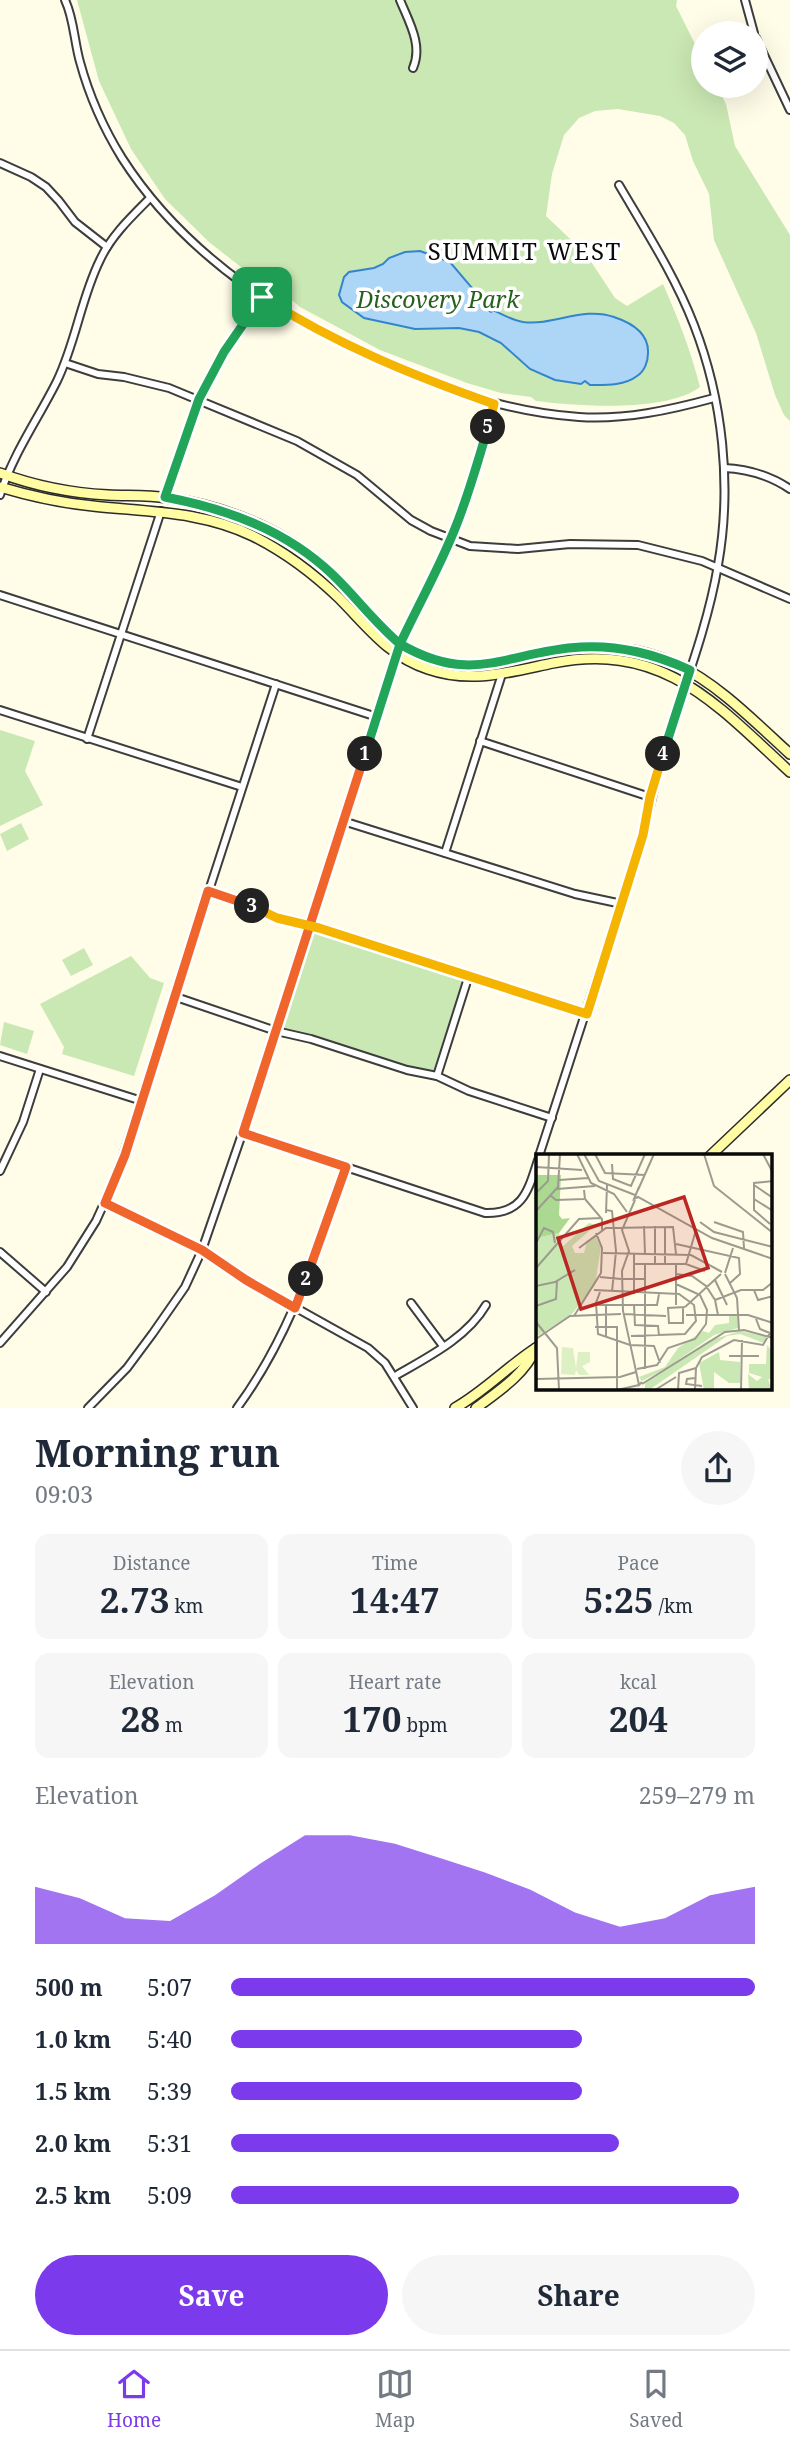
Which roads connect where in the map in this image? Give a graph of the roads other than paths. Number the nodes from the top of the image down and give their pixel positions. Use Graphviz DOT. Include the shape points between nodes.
graph roads {
  1 [pos="65,0"];
  2 [pos="400,0"];
  3 [pos="745,0"];
  4 [pos="751,21"];
  5 [pos="768,63"];
  6 [pos="413,68"];
  7 [pos="790,110"];
  8 [pos="0,163"];
  9 [pos="620,185"];
  10 [pos="150,198"];
  11 [pos="107,247"];
  12 [pos="262,297"];
  13 [pos="65,363"];
  14 [pos="714,398"];
  15 [pos="199,399"];
  16 [pos="494,404"];
  17 [pos="724,468"];
  18 [pos="3,474"];
  19 [pos="790,489"];
  20 [pos="1,490"];
  21 [pos="165,497"];
  22 [pos="161,511"];
  23 [pos="451,540"];
  24 [pos="718,567"];
  25 [pos="0,595"];
  26 [pos="790,599"];
  27 [pos="120,634"];
  28 [pos="400,644"];
  29 [pos="397,655"];
  30 [pos="690,670"];
  31 [pos="502,674"];
  32 [pos="686,683"];
  33 [pos="276,684"];
  34 [pos="0,710"];
  35 [pos="377,717"];
  36 [pos="87,739"];
  37 [pos="480,741"];
  38 [pos="790,754"];
  39 [pos="790,772"];
  40 [pos="242,787"];
  41 [pos="650,797"];
  42 [pos="343,821"];
  43 [pos="445,853"];
  44 [pos="208,891"];
  45 [pos="622,904"];
  46 [pos="311,925"];
  47 [pos="469,975"];
  48 [pos="176,997"];
  49 [pos="587,1014"];
  50 [pos="276,1031"];
  51 [pos="0,1056"];
  52 [pos="40,1069"];
  53 [pos="437,1076"];
  54 [pos="790,1080"];
  55 [pos="142,1101"];
  56 [pos="552,1118"];
  57 [pos="243,1133"];
  58 [pos="540,1154"];
  59 [pos="712,1154"];
  60 [pos="346,1167"];
  61 [pos="536,1167"];
  62 [pos="0,1171"];
  63 [pos="105,1203"];
  64 [pos="202,1250"];
  65 [pos="0,1252"];
  66 [pos="46,1292"];
  67 [pos="411,1303"];
  68 [pos="486,1305"];
  69 [pos="295,1308"];
  70 [pos="0,1343"];
  71 [pos="443,1346"];
  72 [pos="536,1347"];
  73 [pos="536,1348"];
  74 [pos="395,1376"];
  75 [pos="88,1408"];
  76 [pos="237,1408"];
  77 [pos="413,1408"];
  78 [pos="455,1408"];
  79 [pos="477,1408"];
  1 -- 10 [label="street" via="80,61 107,132"];
  2 -- 6 [label="street" via="417,45"];
  3 -- 4 [label="street"];
  5 -- 7 [label="street"];
  8 -- 11 [label="street" via="46,187 75,222"];
  9 -- 14 [label="street" via="693,323"];
  10 -- 11 [label="street"];
  10 -- 12 [label="street" via="200,250"];
  11 -- 13 [label="street"];
  12 -- 15 [label="street"];
  12 -- 16 [label="street" via="353,349"];
  13 -- 15 [label="street"];
  13 -- 18 [label="street"];
  14 -- 16 [label="street" via="624,416 544,414"];
  14 -- 17 [label="street"];
  15 -- 21 [label="street"];
  15 -- 23 [label="street" via="325,455 411,520"];
  16 -- 23 [label="street"];
  17 -- 19 [label="street" via="761,473"];
  17 -- 24 [label="street"];
  18 -- 20 [label="street"];
  18 -- 21 [label="main road" via="82,493"];
  20 -- 22 [label="main road"];
  21 -- 28 [label="main road" via="239,516 286,540 332,574"];
  22 -- 27 [label="street"];
  22 -- 29 [label="main road" via="225,524 275,547 317,577"];
  23 -- 24 [label="street" via="518,550 580,543 638,545"];
  23 -- 28 [label="street"];
  24 -- 26 [label="street"];
  24 -- 30 [label="street"];
  25 -- 27 [label="street"];
  27 -- 33 [label="street"];
  27 -- 36 [label="street"];
  28 -- 29 [label="street"];
  28 -- 30 [label="main road" via="428,659 466,666 578,647 628,649"];
  29 -- 31 [label="main road" via="452,676"];
  29 -- 35 [label="street"];
  30 -- 32 [label="street"];
  30 -- 38 [label="main road" via="714,685"];
  31 -- 32 [label="main road" via="609,659 656,668"];
  31 -- 37 [label="street"];
  32 -- 39 [label="main road"];
  32 -- 41 [label="street"];
  33 -- 35 [label="street"];
  33 -- 40 [label="street"];
  34 -- 36 [label="street"];
  35 -- 42 [label="street"];
  36 -- 40 [label="street"];
  37 -- 41 [label="street"];
  37 -- 43 [label="street"];
  40 -- 44 [label="street"];
  41 -- 45 [label="street"];
  42 -- 43 [label="street"];
  42 -- 46 [label="street"];
  43 -- 45 [label="street"];
  44 -- 46 [label="street" via="277,918"];
  44 -- 48 [label="street"];
  45 -- 49 [label="street"];
  46 -- 47 [label="street"];
  46 -- 50 [label="street"];
  47 -- 49 [label="street"];
  47 -- 53 [label="street"];
  48 -- 50 [label="street"];
  48 -- 55 [label="street"];
  49 -- 56 [label="street"];
  50 -- 53 [label="street"];
  50 -- 57 [label="street"];
  51 -- 52 [label="street"];
  52 -- 55 [label="street"];
  52 -- 62 [label="street" via="23,1122"];
  53 -- 56 [label="street"];
  54 -- 59 [label="main road"];
  55 -- 63 [label="street"];
  56 -- 58 [label="street"];
  57 -- 60 [label="street"];
  57 -- 64 [label="street"];
  60 -- 61 [label="street" via="485,1213 518,1204 527,1195"];
  60 -- 69 [label="street"];
  63 -- 64 [label="street"];
  63 -- 66 [label="street" via="82,1245"];
  64 -- 69 [label="street"];
  64 -- 75 [label="street" via="185,1287 153,1333"];
  65 -- 66 [label="street"];
  66 -- 70 [label="street"];
  67 -- 71 [label="street"];
  68 -- 71 [label="street"];
  69 -- 74 [label="street" via="368,1348"];
  69 -- 76 [label="street"];
  71 -- 74 [label="street"];
  72 -- 78 [label="main road"];
  73 -- 79 [label="main road" via="528,1365"];
  74 -- 77 [label="street"];
}
